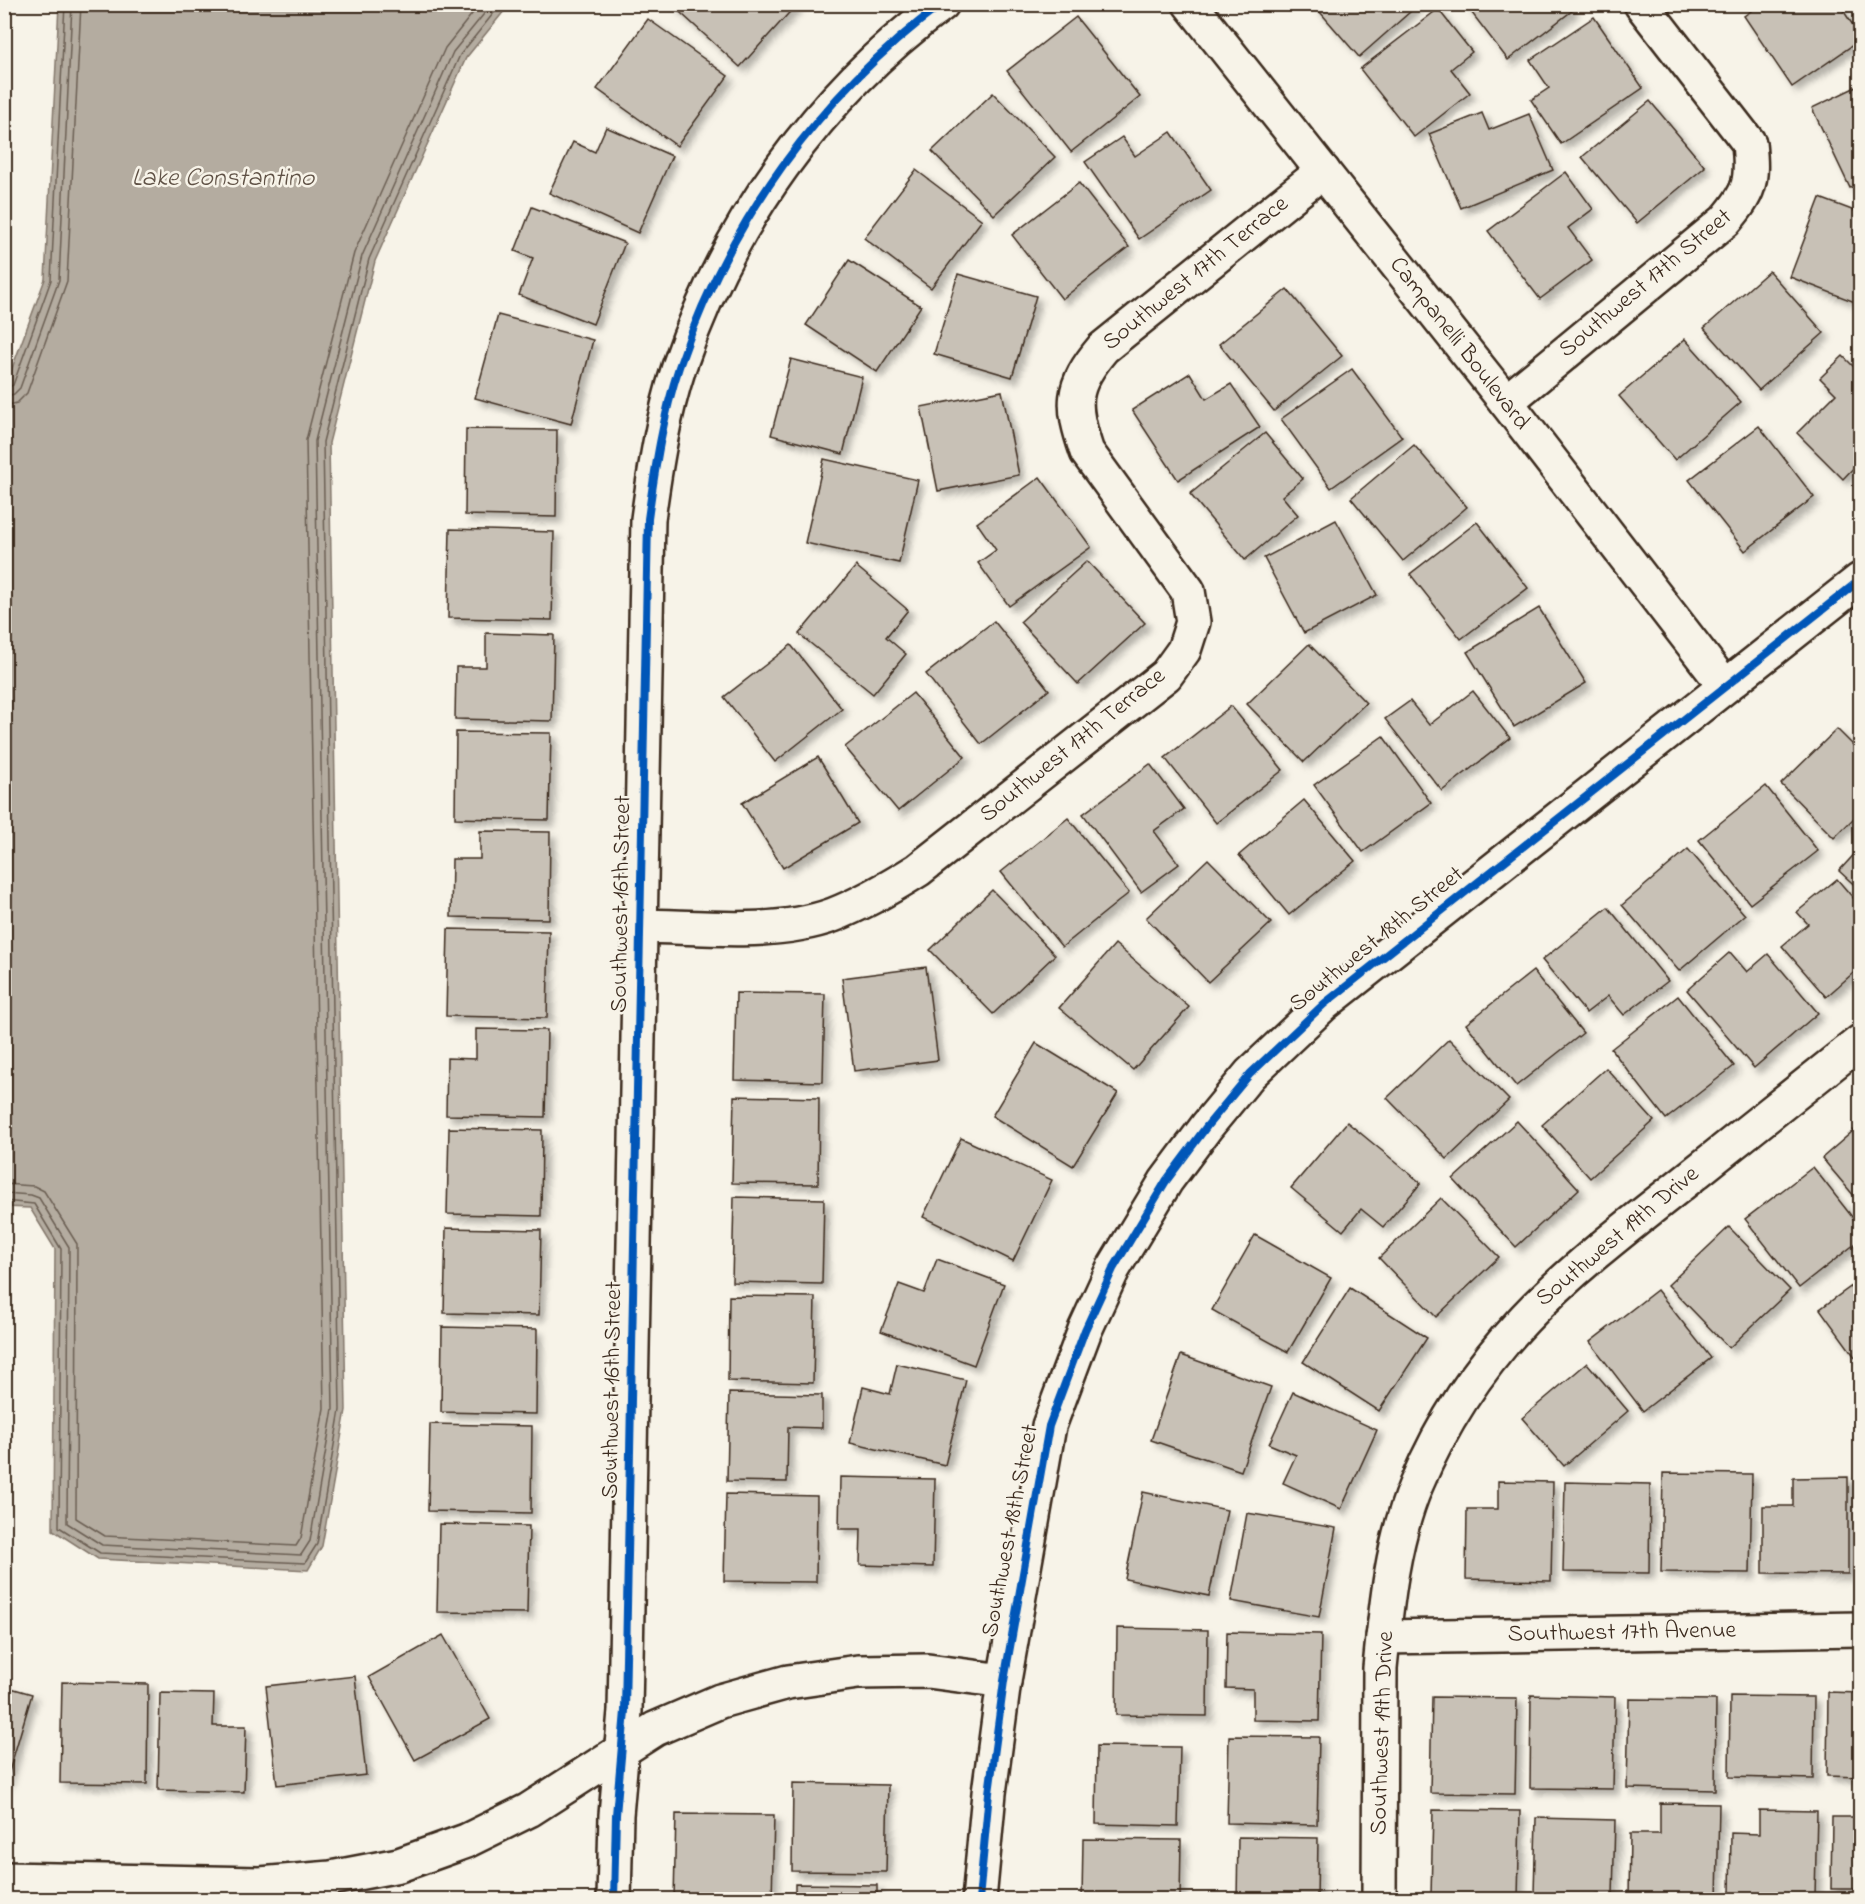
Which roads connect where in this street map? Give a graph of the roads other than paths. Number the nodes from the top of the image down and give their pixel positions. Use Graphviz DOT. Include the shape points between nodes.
graph roads {
  1 [pos="942,4"];
  2 [pos="1190,4"];
  3 [pos="1641,4"];
  4 [pos="1323,171"];
  5 [pos="1506,402"];
  6 [pos="1860,580"];
  7 [pos="1725,686"];
  8 [pos="642,926"];
  9 [pos="1860,1042"];
  10 [pos="1860,1629"];
  11 [pos="1383,1637"];
  12 [pos="1004,1681"];
  13 [pos="622,1748"];
  14 [pos="4,1879"];
  15 [pos="614,1899"];
  16 [pos="979,1899"];
  17 [pos="1379,1899"];
  1 -- 8 [label="street, Southwest 16th Street" via="850,84 790,153 740,230 699,312 678,369 656,459 648,519"];
  2 -- 4 [label="street, Campanelli Boulevard"];
  3 -- 5 [label="street, Southwest 17th Street" via="1749,143 1752,172 1744,200 1725,221"];
  4 -- 5 [label="street, Campanelli Boulevard"];
  4 -- 8 [label="street, Southwest 17th Terrace" via="1103,348 1085,370 1075,399 1078,426 1088,452 1188,591 1193,622 1184,650 1166,675 918,870 882,892 832,915 766,927"];
  5 -- 7 [label="street, Campanelli Boulevard"];
  6 -- 7 [label="street, Southwest 18th Street"];
  7 -- 12 [label="street, Southwest 18th Street" via="1324,1004 1250,1074 1166,1181 1113,1269 1084,1330 1049,1426"];
  8 -- 13 [label="street, Southwest 16th Street"];
  9 -- 11 [label="street, Southwest 19th Drive" via="1576,1267 1527,1313 1483,1366 1444,1426 1415,1487 1395,1555"];
  10 -- 11 [label="street, Southwest 17th Avenue"];
  11 -- 17 [label="street, Southwest 19th Drive"];
  12 -- 13 [label="street" via="928,1671 858,1672 788,1682 720,1701"];
  12 -- 16 [label="street, Southwest 18th Street"];
  13 -- 14 [label="street" via="529,1810 466,1842 399,1864 331,1878 260,1884"];
  13 -- 15 [label="street, Southwest 16th Street"];
}
